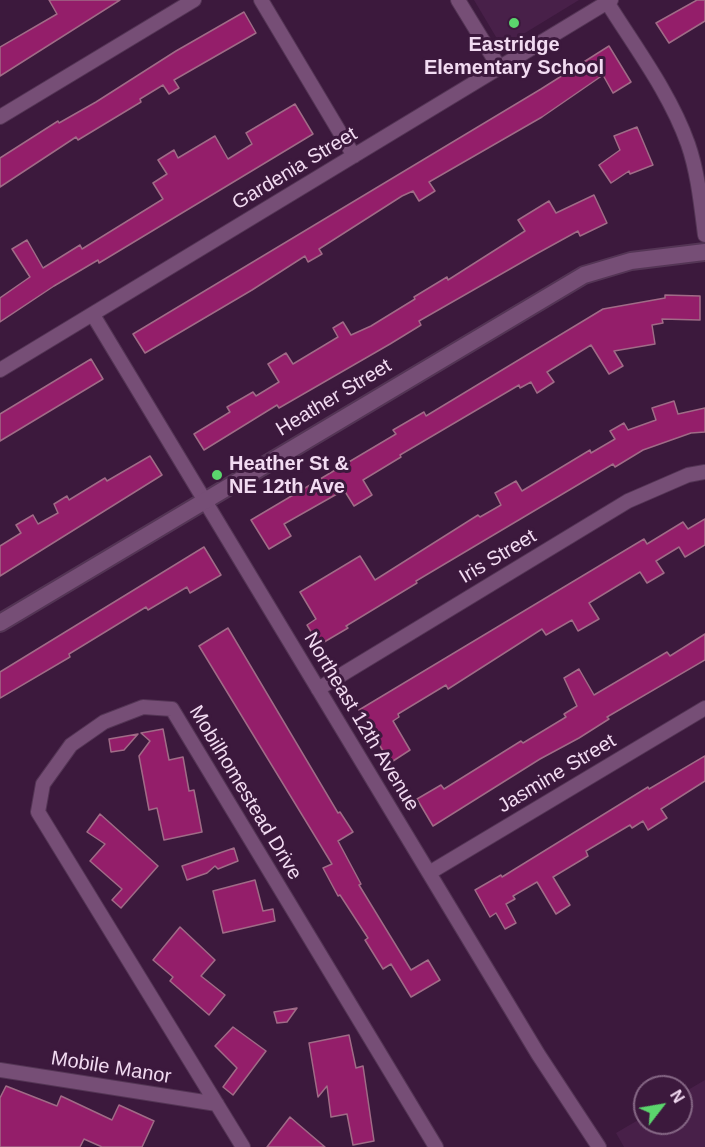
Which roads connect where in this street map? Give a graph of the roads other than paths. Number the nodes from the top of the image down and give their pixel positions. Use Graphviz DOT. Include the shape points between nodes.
graph roads {
  1 [pos="194,0"];
  2 [pos="261,0"];
  3 [pos="458,0"];
  4 [pos="609,1"];
  5 [pos="500,67"];
  6 [pos="0,117"];
  7 [pos="354,156"];
  8 [pos="705,235"];
  9 [pos="705,252"];
  10 [pos="93,315"];
  11 [pos="0,370"];
  12 [pos="705,472"];
  13 [pos="204,500"];
  14 [pos="0,623"];
  15 [pos="318,689"];
  16 [pos="705,708"];
  17 [pos="429,873"];
  18 [pos="0,1070"];
  19 [pos="217,1104"];
  20 [pos="243,1147"];
  21 [pos="436,1147"];
  22 [pos="599,1147"];
  1 -- 6 [label="street"];
  2 -- 7 [label="street"];
  3 -- 5 [label="street"];
  4 -- 5 [label="street, Gardenia Street"];
  4 -- 8 [label="street" via="680,126 694,167"];
  5 -- 7 [label="street, Gardenia Street"];
  7 -- 10 [label="street, Gardenia Street"];
  9 -- 13 [label="street, Heather Street" via="632,261 584,275"];
  10 -- 11 [label="street, Gardenia Street"];
  10 -- 13 [label="street, Northeast 12th Avenue"];
  12 -- 15 [label="street, Iris Street" via="688,475 628,501"];
  13 -- 14 [label="street, Heather Street"];
  13 -- 15 [label="street, Northeast 12th Avenue"];
  15 -- 17 [label="street, Northeast 12th Avenue"];
  16 -- 17 [label="street, Jasmine Street"];
  17 -- 22 [label="street, Northeast 12th Avenue"];
  18 -- 19 [label="street, Mobile Manor"];
  19 -- 20 [label="street, Mobilhomestead Drive"];
  19 -- 21 [label="street, Mobilhomestead Drive" via="38,812 43,784 71,745 104,722 143,707 172,709"];
}
